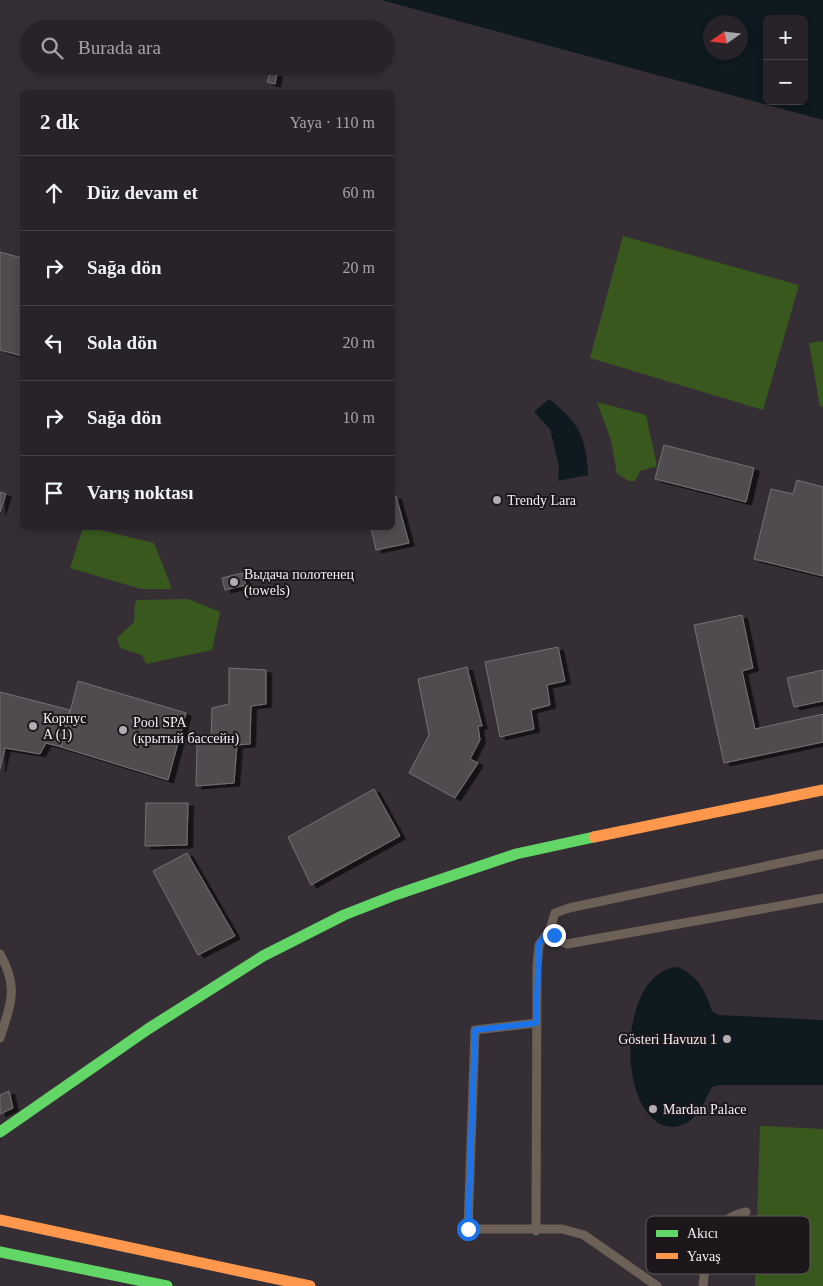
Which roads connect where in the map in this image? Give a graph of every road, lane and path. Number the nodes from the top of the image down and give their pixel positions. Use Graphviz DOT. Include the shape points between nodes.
graph roads {
  1 [pos="823,790"];
  2 [pos="823,854"];
  3 [pos="823,898"];
  4 [pos="550,929"];
  5 [pos="0,954"];
  6 [pos="536,1023"];
  7 [pos="0,1038"];
  8 [pos="0,1130"];
  9 [pos="746,1212"];
  10 [pos="731,1216"];
  11 [pos="0,1220"];
  12 [pos="536,1230"];
  13 [pos="0,1252"];
  14 [pos="167,1286"];
  15 [pos="310,1286"];
  16 [pos="658,1286"];
  1 -- 8 [label="street" via="516,854 344,915 263,956 148,1029"];
  2 -- 4 [label="lane" via="559,910 551,918"];
  3 -- 4 [label="lane" via="567,944 558,940"];
  4 -- 6 [label="lane" via="539,944"];
  5 -- 7 [label="lane" via="8,970 13,996"];
  6 -- 12 [label="lane"];
  6 -- 12 [label="lane" via="475,1030 468,1229"];
  9 -- 10 [label="lane"];
  11 -- 15 [label="street"];
  12 -- 16 [label="lane" via="562,1229 584,1235"];
  13 -- 14 [label="street"];
}
